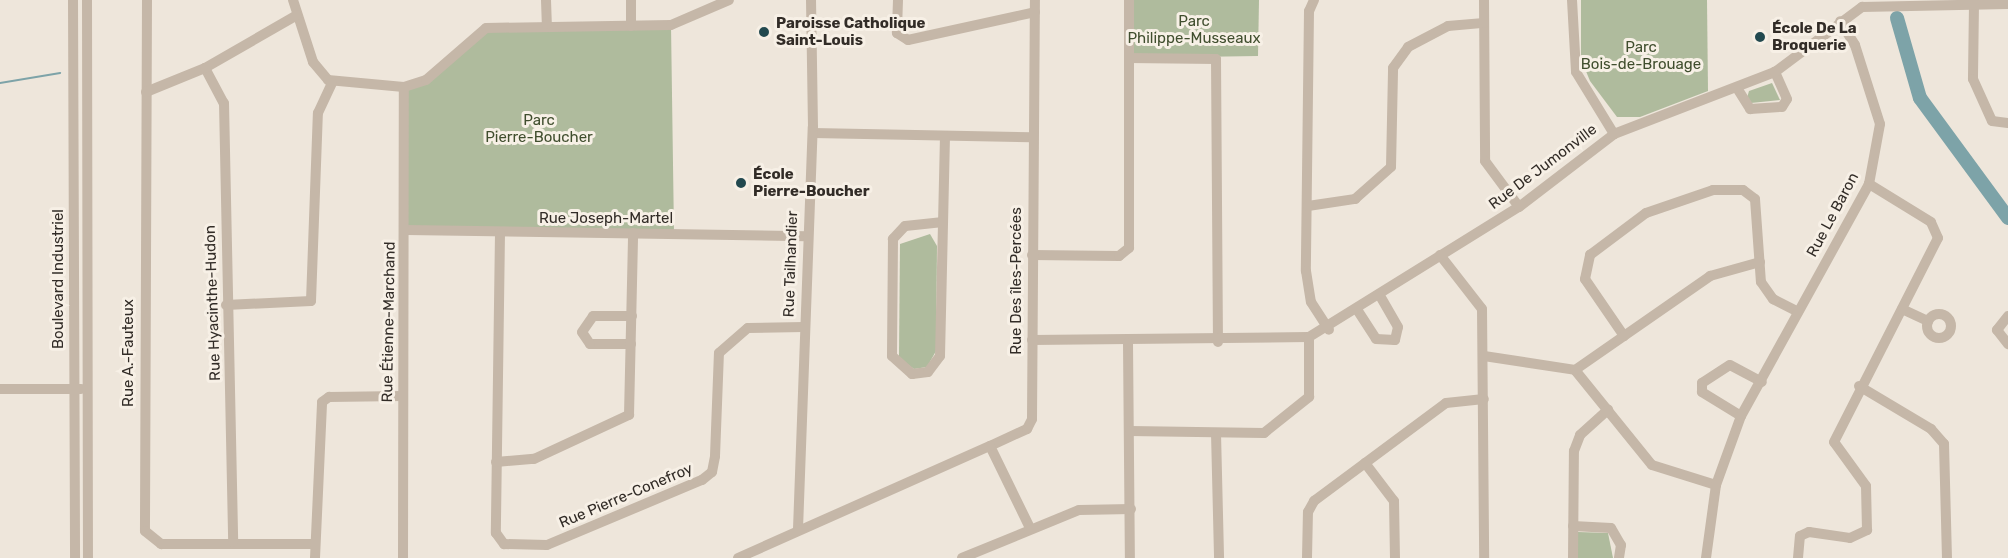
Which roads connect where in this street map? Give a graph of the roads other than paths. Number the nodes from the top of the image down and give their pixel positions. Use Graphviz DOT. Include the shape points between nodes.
graph roads {
  1 [pos="73,0"];
  2 [pos="87,0"];
  3 [pos="147,0"];
  4 [pos="293,0"];
  5 [pos="546,0"];
  6 [pos="631,0"];
  7 [pos="729,0"];
  8 [pos="811,0"];
  9 [pos="898,0"];
  10 [pos="1035,0"];
  11 [pos="1129,0"];
  12 [pos="1314,0"];
  13 [pos="1484,0"];
  14 [pos="1572,0"];
  15 [pos="1908,2"];
  16 [pos="1974,4"];
  17 [pos="2008,4"];
  18 [pos="1035,12"];
  19 [pos="297,15"];
  20 [pos="1840,21"];
  21 [pos="1484,23"];
  22 [pos="547,24"];
  23 [pos="632,26"];
  24 [pos="1129,58"];
  25 [pos="74,62"];
  26 [pos="87,62"];
  27 [pos="205,68"];
  28 [pos="1776,72"];
  29 [pos="332,83"];
  30 [pos="404,87"];
  31 [pos="1737,88"];
  32 [pos="146,92"];
  33 [pos="74,94"];
  34 [pos="87,94"];
  35 [pos="2008,123"];
  36 [pos="813,134"];
  37 [pos="1614,134"];
  38 [pos="945,136"];
  39 [pos="1031,137"];
  40 [pos="74,163"];
  41 [pos="87,164"];
  42 [pos="1869,184"];
  43 [pos="1308,206"];
  44 [pos="1519,207"];
  45 [pos="943,222"];
  46 [pos="407,230"];
  47 [pos="500,233"];
  48 [pos="633,233"];
  49 [pos="74,235"];
  50 [pos="806,236"];
  51 [pos="87,237"];
  52 [pos="1032,255"];
  53 [pos="1440,255"];
  54 [pos="1760,262"];
  55 [pos="74,285"];
  56 [pos="87,285"];
  57 [pos="1380,296"];
  58 [pos="226,305"];
  59 [pos="1902,309"];
  60 [pos="1358,311"];
  61 [pos="1798,312"];
  62 [pos="74,315"];
  63 [pos="87,316"];
  64 [pos="632,316"];
  65 [pos="2008,316"];
  66 [pos="1928,321"];
  67 [pos="804,327"];
  68 [pos="1329,330"];
  69 [pos="1624,336"];
  70 [pos="1309,337"];
  71 [pos="1032,340"];
  72 [pos="1218,342"];
  73 [pos="1128,343"];
  74 [pos="631,344"];
  75 [pos="2008,344"];
  76 [pos="1484,356"];
  77 [pos="1575,370"];
  78 [pos="1762,382"];
  79 [pos="1859,386"];
  80 [pos="0,389"];
  81 [pos="75,389"];
  82 [pos="87,389"];
  83 [pos="402,396"];
  84 [pos="1485,399"];
  85 [pos="1608,410"];
  86 [pos="1742,416"];
  87 [pos="1130,431"];
  88 [pos="1216,433"];
  89 [pos="990,446"];
  90 [pos="496,462"];
  91 [pos="1365,463"];
  92 [pos="1716,484"];
  93 [pos="1131,509"];
  94 [pos="1573,526"];
  95 [pos="1030,528"];
  96 [pos="798,529"];
  97 [pos="233,542"];
  98 [pos="315,544"];
  99 [pos="75,558"];
  100 [pos="88,558"];
  101 [pos="315,558"];
  102 [pos="403,558"];
  103 [pos="738,558"];
  104 [pos="962,558"];
  105 [pos="1130,558"];
  106 [pos="1219,558"];
  107 [pos="1307,558"];
  108 [pos="1395,558"];
  109 [pos="1484,558"];
  110 [pos="1573,558"];
  111 [pos="1619,558"];
  112 [pos="1707,558"];
  113 [pos="1798,558"];
  114 [pos="1947,558"];
  1 -- 25 [label="street, Boulevard Industriel"];
  2 -- 26 [label="street, Boulevard Industriel"];
  3 -- 32 [label="street, Rue A.-Fauteux"];
  4 -- 19 [label="street"];
  5 -- 22 [label="street"];
  6 -- 23 [label="street"];
  7 -- 23 [label="street" via="671,25"];
  8 -- 36 [label="street, Rue Tailhandier"];
  9 -- 18 [label="street" via="897,33 908,40"];
  10 -- 18 [label="street, Rue Des îles-Percées"];
  11 -- 24 [label="street"];
  12 -- 43 [label="street" via="1309,10"];
  13 -- 21 [label="street"];
  14 -- 37 [label="street" via="1576,72"];
  15 -- 16 [label="street, Rue De Jumonville"];
  15 -- 20 [label="street, Rue De Jumonville" via="1870,4"];
  16 -- 17 [label="street, Rue De Jumonville"];
  16 -- 35 [label="street" via="1973,79 1992,121"];
  18 -- 39 [label="street, Rue Des îles-Percées"];
  19 -- 27 [label="street"];
  19 -- 29 [label="street" via="313,62"];
  20 -- 28 [label="street, Rue De Jumonville"];
  20 -- 42 [label="street, Rue Le Baron" via="1855,45 1880,124"];
  21 -- 43 [label="street" via="1448,26 1408,47 1393,68 1391,167 1355,199"];
  21 -- 44 [label="street" via="1485,161"];
  22 -- 23 [label="street"];
  22 -- 30 [label="street" via="486,28 426,80"];
  24 -- 52 [label="street" via="1129,248 1119,256"];
  24 -- 72 [label="street" via="1216,59"];
  25 -- 26 [label="street"];
  25 -- 33 [label="street, Boulevard Industriel"];
  26 -- 34 [label="street, Boulevard Industriel"];
  27 -- 32 [label="street"];
  27 -- 58 [label="street, Rue Hyacinthe-Hudon" via="224,103"];
  28 -- 31 [label="street, Rue De Jumonville"];
  28 -- 31 [label="street" via="1787,99 1782,106 1750,109"];
  29 -- 30 [label="street"];
  29 -- 58 [label="street" via="318,113 311,301"];
  30 -- 46 [label="street, Rue Étienne-Marchand"];
  31 -- 37 [label="street, Rue De Jumonville"];
  32 -- 97 [label="street, Rue A.-Fauteux" via="145,531 161,544"];
  33 -- 34 [label="street"];
  33 -- 40 [label="street, Boulevard Industriel"];
  34 -- 41 [label="street, Boulevard Industriel"];
  36 -- 38 [label="street"];
  36 -- 50 [label="street, Rue Tailhandier"];
  37 -- 44 [label="street, Rue De Jumonville"];
  38 -- 39 [label="street"];
  38 -- 45 [label="street"];
  39 -- 52 [label="street, Rue Des îles-Percées"];
  40 -- 41 [label="street"];
  40 -- 49 [label="street, Boulevard Industriel"];
  41 -- 51 [label="street, Boulevard Industriel"];
  42 -- 59 [label="street" via="1931,222 1938,238"];
  42 -- 61 [label="street, Rue Le Baron"];
  43 -- 68 [label="street" via="1309,292"];
  44 -- 53 [label="street, Rue De Jumonville"];
  45 -- 45 [label="street" via="906,226 894,239 892,356 912,374 928,372 940,356"];
  46 -- 47 [label="street, Rue Joseph-Martel"];
  46 -- 83 [label="street, Rue Étienne-Marchand"];
  47 -- 48 [label="street, Rue Joseph-Martel"];
  47 -- 90 [label="street, Rue Pierre-Conefroy"];
  48 -- 50 [label="street, Rue Joseph-Martel"];
  48 -- 64 [label="street"];
  49 -- 51 [label="street"];
  49 -- 55 [label="street, Boulevard Industriel"];
  50 -- 67 [label="street, Rue Tailhandier"];
  51 -- 56 [label="street, Boulevard Industriel"];
  52 -- 71 [label="street, Rue Des îles-Percées"];
  53 -- 57 [label="street, Rue De Jumonville"];
  53 -- 76 [label="street" via="1482,309"];
  54 -- 61 [label="street" via="1768,293"];
  54 -- 69 [label="street" via="1720,270"];
  54 -- 69 [label="street" via="1750,193 1713,190 1646,213 1590,255 1584,264 1586,279"];
  55 -- 56 [label="street"];
  55 -- 62 [label="street, Boulevard Industriel"];
  56 -- 63 [label="street, Boulevard Industriel"];
  57 -- 60 [label="street, Rue De Jumonville"];
  57 -- 60 [label="street" via="1398,327 1395,340 1376,339"];
  58 -- 97 [label="street, Rue Hyacinthe-Hudon"];
  59 -- 66 [label="street"];
  59 -- 79 [label="street"];
  60 -- 68 [label="street, Rue De Jumonville"];
  61 -- 78 [label="street, Rue Le Baron"];
  62 -- 63 [label="street"];
  62 -- 81 [label="street, Boulevard Industriel"];
  63 -- 82 [label="street, Boulevard Industriel"];
  64 -- 74 [label="street"];
  64 -- 74 [label="street" via="593,316 582,332 590,344"];
  65 -- 75 [label="street" via="1997,330"];
  67 -- 90 [label="street, Rue Pierre-Conefroy" via="748,328 726,342 715,368 712,472 596,528 548,545 504,544 496,533"];
  67 -- 96 [label="street, Rue Tailhandier"];
  68 -- 70 [label="street, Rue De Jumonville"];
  69 -- 77 [label="street"];
  70 -- 72 [label="street, Rue De Jumonville"];
  70 -- 88 [label="street" via="1309,397 1264,434"];
  71 -- 73 [label="street, Rue De Jumonville"];
  71 -- 89 [label="street, Rue Des îles-Percées" via="1032,419 1028,429"];
  72 -- 73 [label="street, Rue De Jumonville"];
  73 -- 87 [label="street"];
  74 -- 90 [label="street" via="629,415 534,459"];
  76 -- 77 [label="street"];
  76 -- 84 [label="street"];
  77 -- 85 [label="street"];
  78 -- 86 [label="street, Rue Le Baron"];
  78 -- 86 [label="street" via="1730,365 1702,383 1702,392"];
  79 -- 113 [label="street" via="1834,442 1866,486 1867,530 1850,538 1809,532 1800,536"];
  79 -- 114 [label="street" via="1931,429 1944,444"];
  80 -- 81 [label="street"];
  81 -- 82 [label="street"];
  81 -- 99 [label="street, Boulevard Industriel"];
  82 -- 100 [label="street, Boulevard Industriel"];
  83 -- 98 [label="street" via="329,397 322,402"];
  83 -- 102 [label="street, Rue Étienne-Marchand"];
  84 -- 91 [label="street" via="1446,403"];
  84 -- 109 [label="street"];
  85 -- 92 [label="street" via="1652,465"];
  85 -- 94 [label="street" via="1580,435 1574,451"];
  86 -- 92 [label="street, Rue Le Baron"];
  87 -- 88 [label="street"];
  87 -- 93 [label="street"];
  88 -- 106 [label="street"];
  89 -- 95 [label="street"];
  89 -- 96 [label="street, Rue Des îles-Percées"];
  91 -- 107 [label="street" via="1314,501 1308,512"];
  91 -- 108 [label="street" via="1394,501"];
  92 -- 112 [label="street, Rue Le Baron"];
  93 -- 95 [label="street" via="1078,510"];
  93 -- 105 [label="street"];
  94 -- 110 [label="street"];
  94 -- 111 [label="street" via="1611,528 1621,545"];
  95 -- 104 [label="street"];
  96 -- 103 [label="street, Rue Des îles-Percées"];
  97 -- 98 [label="street, Rue A.-Fauteux"];
  98 -- 101 [label="street"];
}
